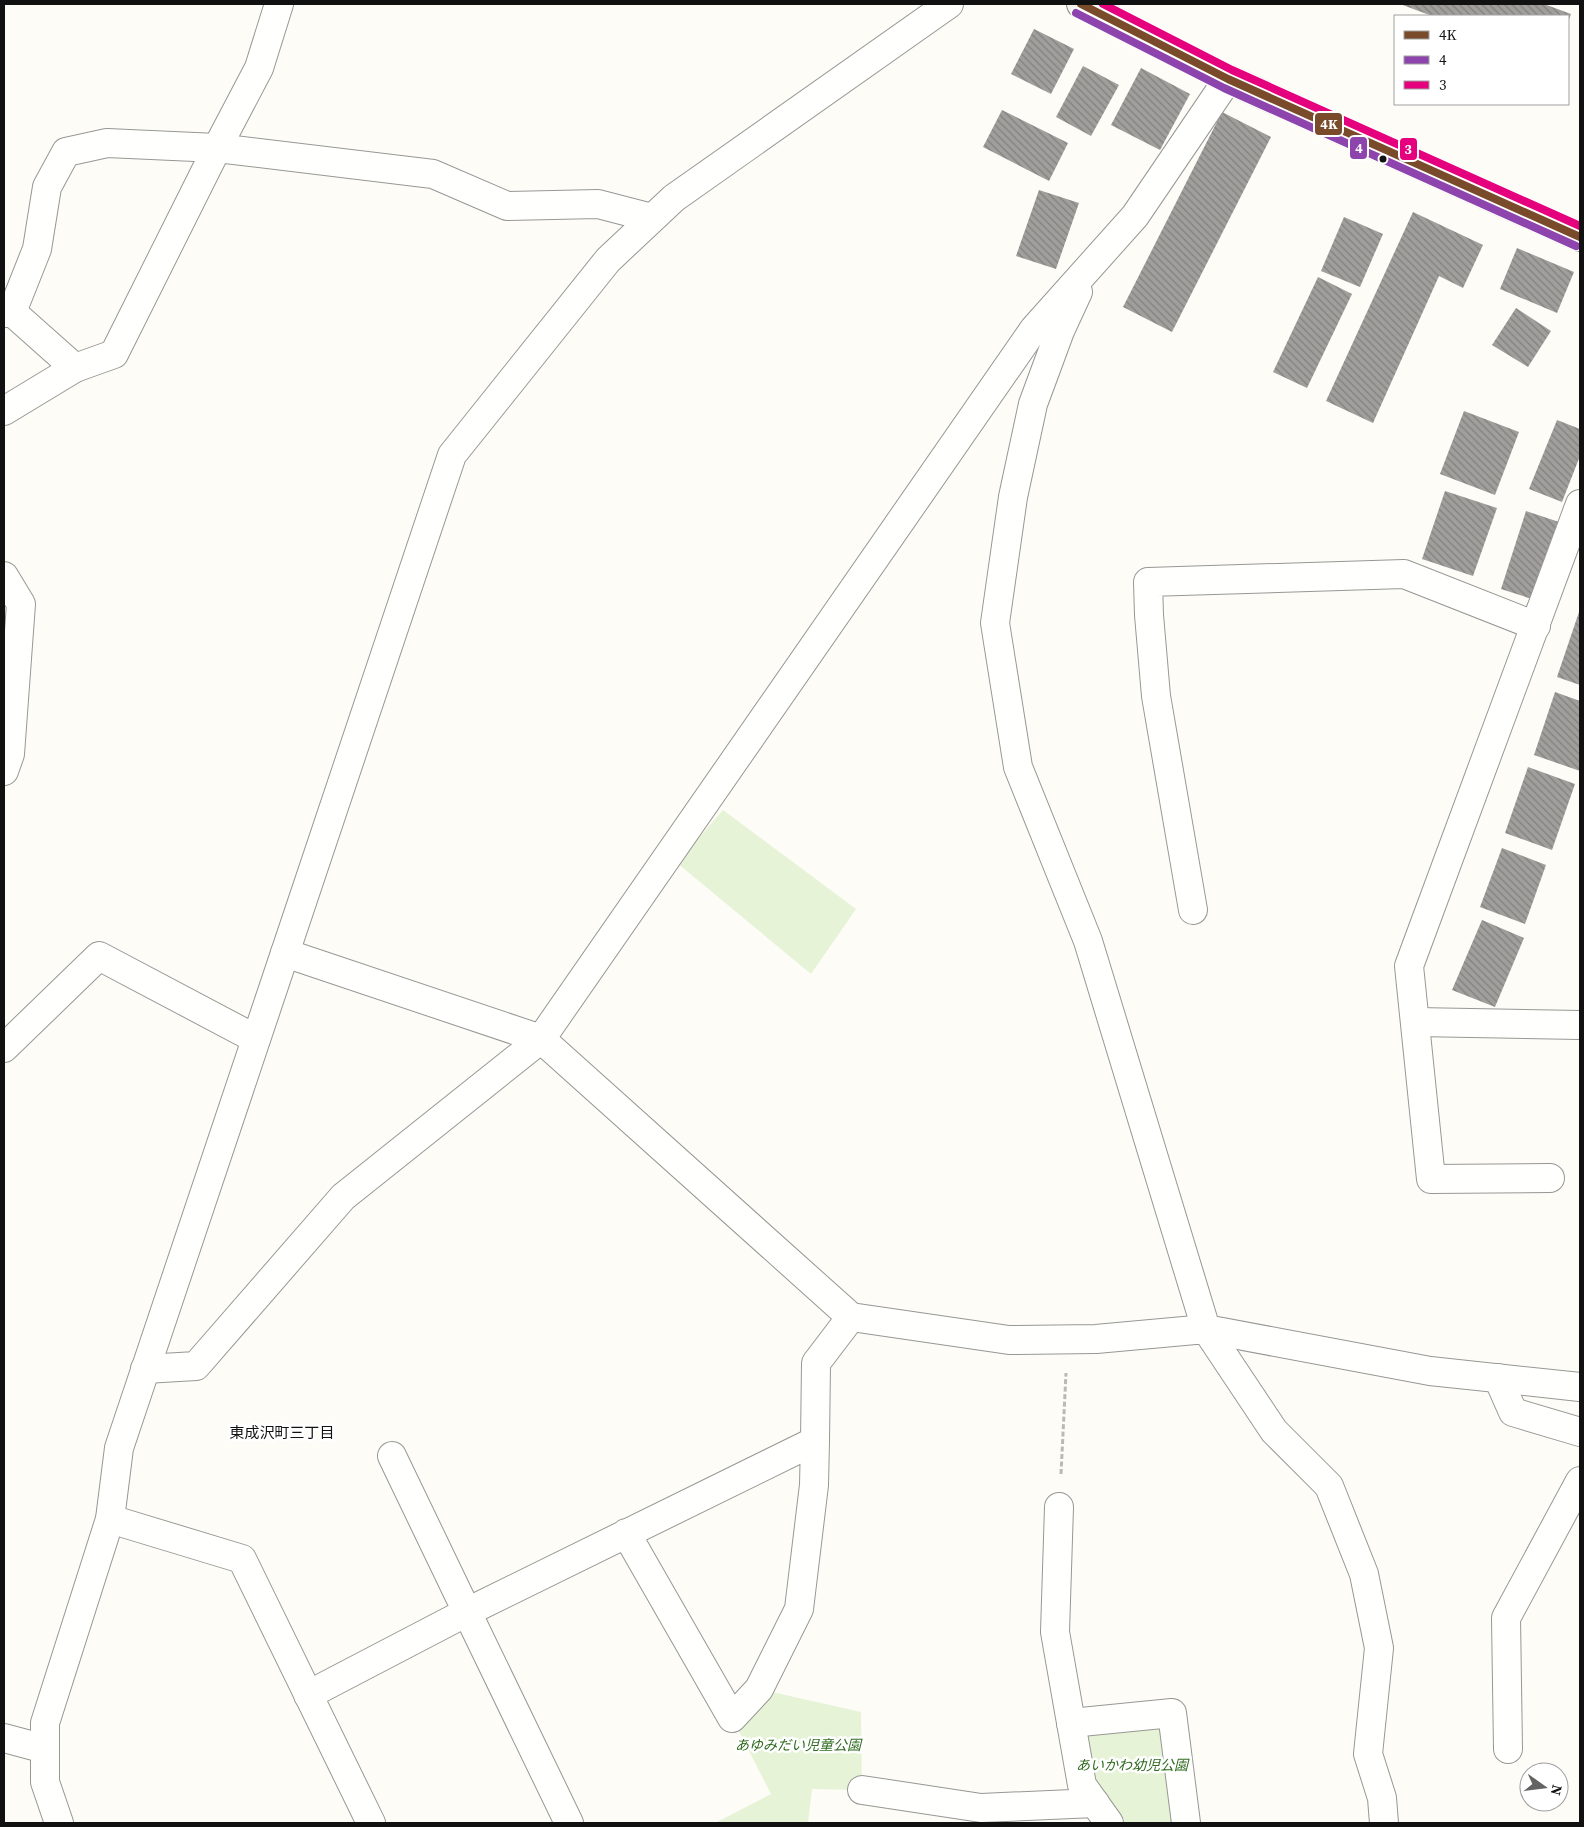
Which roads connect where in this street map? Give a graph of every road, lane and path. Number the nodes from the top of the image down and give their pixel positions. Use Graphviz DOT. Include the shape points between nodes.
graph roads {
  1 [pos="280,4"];
  2 [pos="949,4"];
  3 [pos="1081,4"];
  4 [pos="1228,79"];
  5 [pos="217,148"];
  6 [pos="652,218"];
  7 [pos="1580,237"];
  8 [pos="1091,265"];
  9 [pos="8,313"];
  10 [pos="75,368"];
  11 [pos="4,411"];
  12 [pos="1580,504"];
  13 [pos="4,576"];
  14 [pos="1536,626"];
  15 [pos="4,770"];
  16 [pos="1193,910"];
  17 [pos="285,953"];
  18 [pos="1416,1022"];
  19 [pos="1580,1025"];
  20 [pos="256,1039"];
  21 [pos="541,1039"];
  22 [pos="4,1048"];
  23 [pos="1550,1178"];
  24 [pos="851,1317"];
  25 [pos="1206,1329"];
  26 [pos="1068,1339"];
  27 [pos="145,1369"];
  28 [pos="1498,1378"];
  29 [pos="1580,1387"];
  30 [pos="1580,1432"];
  31 [pos="814,1441"];
  32 [pos="392,1456"];
  33 [pos="1580,1481"];
  34 [pos="1059,1508"];
  35 [pos="110,1519"];
  36 [pos="626,1533"];
  37 [pos="467,1612"];
  38 [pos="308,1695"];
  39 [pos="1071,1723"];
  40 [pos="4,1738"];
  41 [pos="44,1749"];
  42 [pos="1508,1749"];
  43 [pos="862,1790"];
  44 [pos="1102,1813"];
  45 [pos="59,1823"];
  46 [pos="370,1823"];
  47 [pos="569,1823"];
  48 [pos="1186,1823"];
  49 [pos="1384,1823"];
  1 -- 5 [label="street" via="259,68"];
  2 -- 6 [label="street" via="674,198"];
  3 -- 4 [label="street"];
  4 -- 7 [label="street"];
  4 -- 8 [label="street" via="1135,216"];
  5 -- 6 [label="street" via="433,174 507,206 598,204"];
  5 -- 9 [label="street" via="107,143 66,152 47,188 37,249"];
  5 -- 10 [label="street" via="114,354"];
  6 -- 17 [label="street" via="608,260 452,455"];
  8 -- 21 [label="street" via="1034,329"];
  8 -- 25 [label="street" via="1060,331 1033,404 1013,497 994,623 1018,766 1088,941"];
  9 -- 10 [label="street"];
  10 -- 11 [label="street"];
  12 -- 14 [label="street"];
  13 -- 15 [label="street" via="21,604 10,754"];
  14 -- 16 [label="street" via="1404,574 1148,582 1156,696"];
  14 -- 18 [label="street" via="1409,966"];
  17 -- 20 [label="street"];
  17 -- 21 [label="street"];
  18 -- 19 [label="street"];
  18 -- 23 [label="street" via="1431,1179"];
  20 -- 22 [label="street" via="99,956"];
  20 -- 27 [label="street"];
  21 -- 24 [label="street"];
  21 -- 27 [label="street" via="343,1197 196,1366"];
  24 -- 26 [label="street" via="1009,1340"];
  24 -- 31 [label="street" via="816,1363"];
  25 -- 26 [label="street"];
  25 -- 28 [label="street" via="1430,1371"];
  25 -- 49 [label="street" via="1274,1431 1329,1486 1364,1574 1379,1648 1368,1754 1382,1798"];
  26 -- 34 [label="path"];
  27 -- 35 [label="street" via="119,1448"];
  28 -- 29 [label="street"];
  28 -- 30 [label="street" via="1513,1412"];
  31 -- 36 [label="street"];
  31 -- 36 [label="street" via="814,1485 799,1609 759,1689 732,1718"];
  32 -- 37 [label="street"];
  33 -- 42 [label="street" via="1506,1618"];
  34 -- 39 [label="street" via="1055,1632"];
  35 -- 38 [label="street" via="242,1559"];
  35 -- 41 [label="street" via="45,1723"];
  36 -- 37 [label="street"];
  37 -- 38 [label="street"];
  37 -- 47 [label="street"];
  38 -- 46 [label="street"];
  39 -- 44 [label="street" via="1082,1786"];
  39 -- 48 [label="street" via="1172,1713"];
  40 -- 41 [label="street"];
  41 -- 45 [label="street" via="45,1782"];
  43 -- 44 [label="street" via="981,1808"];
}
